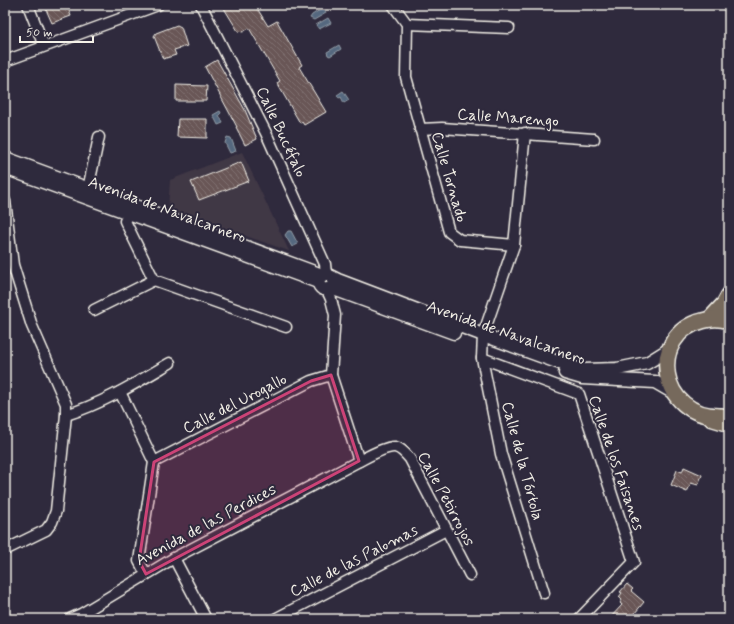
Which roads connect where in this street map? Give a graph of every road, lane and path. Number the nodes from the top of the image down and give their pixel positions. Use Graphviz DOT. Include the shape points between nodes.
graph roads {
  1 [pos="28,5"];
  2 [pos="158,5"];
  3 [pos="202,5"];
  4 [pos="393,5"];
  5 [pos="407,24"];
  6 [pos="509,28"];
  7 [pos="44,46"];
  8 [pos="5,61"];
  9 [pos="420,129"];
  10 [pos="525,133"];
  11 [pos="99,137"];
  12 [pos="594,139"];
  13 [pos="5,158"];
  14 [pos="5,168"];
  15 [pos="88,189"];
  16 [pos="5,201"];
  17 [pos="130,209"];
  18 [pos="514,245"];
  19 [pos="9,268"];
  20 [pos="154,280"];
  21 [pos="326,281"];
  22 [pos="729,295"];
  23 [pos="94,310"];
  24 [pos="710,319"];
  25 [pos="729,321"];
  26 [pos="286,327"];
  27 [pos="483,339"];
  28 [pos="671,348"];
  29 [pos="482,358"];
  30 [pos="170,363"];
  31 [pos="331,375"];
  32 [pos="120,392"];
  33 [pos="674,393"];
  34 [pos="66,414"];
  35 [pos="720,416"];
  36 [pos="729,422"];
  37 [pos="388,447"];
  38 [pos="359,461"];
  39 [pos="154,462"];
  40 [pos="446,530"];
  41 [pos="5,550"];
  42 [pos="174,558"];
  43 [pos="146,574"];
  44 [pos="470,575"];
  45 [pos="544,593"];
  46 [pos="70,619"];
  47 [pos="206,619"];
  48 [pos="275,619"];
  49 [pos="579,619"];
  1 -- 7 [label="street"];
  2 -- 7 [label="street"];
  3 -- 21 [label="street, Calle Bucéfalo" via="266,133 325,264"];
  4 -- 5 [label="street"];
  5 -- 6 [label="street"];
  5 -- 9 [label="street, Calle Tornado" via="406,78"];
  7 -- 8 [label="street"];
  9 -- 10 [label="street, Calle Marengo"];
  9 -- 18 [label="street, Calle Tornado" via="449,232 460,240"];
  10 -- 12 [label="street, Calle Marengo"];
  10 -- 18 [label="street"];
  11 -- 15 [label="street, Avenida de Navalcarnero"];
  13 -- 15 [label="street, Avenida de Navalcarnero"];
  14 -- 17 [label="street, Avenida de Navalcarnero"];
  15 -- 17 [label="street, Avenida de Navalcarnero"];
  16 -- 19 [label="street"];
  17 -- 20 [label="street" via="126,221"];
  17 -- 21 [label="street, Avenida de Navalcarnero"];
  18 -- 27 [label="street, Calle de la Tórtola"];
  19 -- 34 [label="street" via="66,404"];
  20 -- 23 [label="street"];
  20 -- 26 [label="street"];
  21 -- 27 [label="street, Avenida de Navalcarnero"];
  21 -- 31 [label="street" via="335,315"];
  22 -- 24 [label="main road"];
  24 -- 25 [label="main road"];
  24 -- 28 [label="main road" via="686,328"];
  27 -- 28 [label="street, Avenida de Navalcarnero" via="585,370 617,369 647,363"];
  27 -- 29 [label="street, Calle de la Tórtola"];
  27 -- 33 [label="street, Avenida de Navalcarnero" via="533,362 582,378 655,382"];
  28 -- 33 [label="main road" via="667,371"];
  29 -- 45 [label="street, Calle de la Tórtola" via="501,454"];
  29 -- 49 [label="street, Calle de los Faisanes" via="580,394 634,562"];
  30 -- 32 [label="street"];
  31 -- 38 [label="street"];
  31 -- 39 [label="street, Calle del Urogallo" via="311,381"];
  32 -- 34 [label="street"];
  32 -- 39 [label="street"];
  33 -- 35 [label="main road" via="690,409 700,414"];
  34 -- 41 [label="street" via="56,511 52,522 46,530"];
  35 -- 36 [label="highway"];
  37 -- 38 [label="street, Avenida de las Perdices"];
  37 -- 40 [label="street, Calle Petirrojos" via="396,447 405,452 410,459"];
  38 -- 42 [label="street, Avenida de las Perdices"];
  39 -- 43 [label="street" via="139,561"];
  40 -- 44 [label="street, Calle Petirrojos"];
  40 -- 48 [label="street, Calle de las Palomas"];
  42 -- 43 [label="street, Avenida de las Perdices"];
  42 -- 47 [label="street"];
  43 -- 46 [label="street, Avenida de las Perdices"];
}
